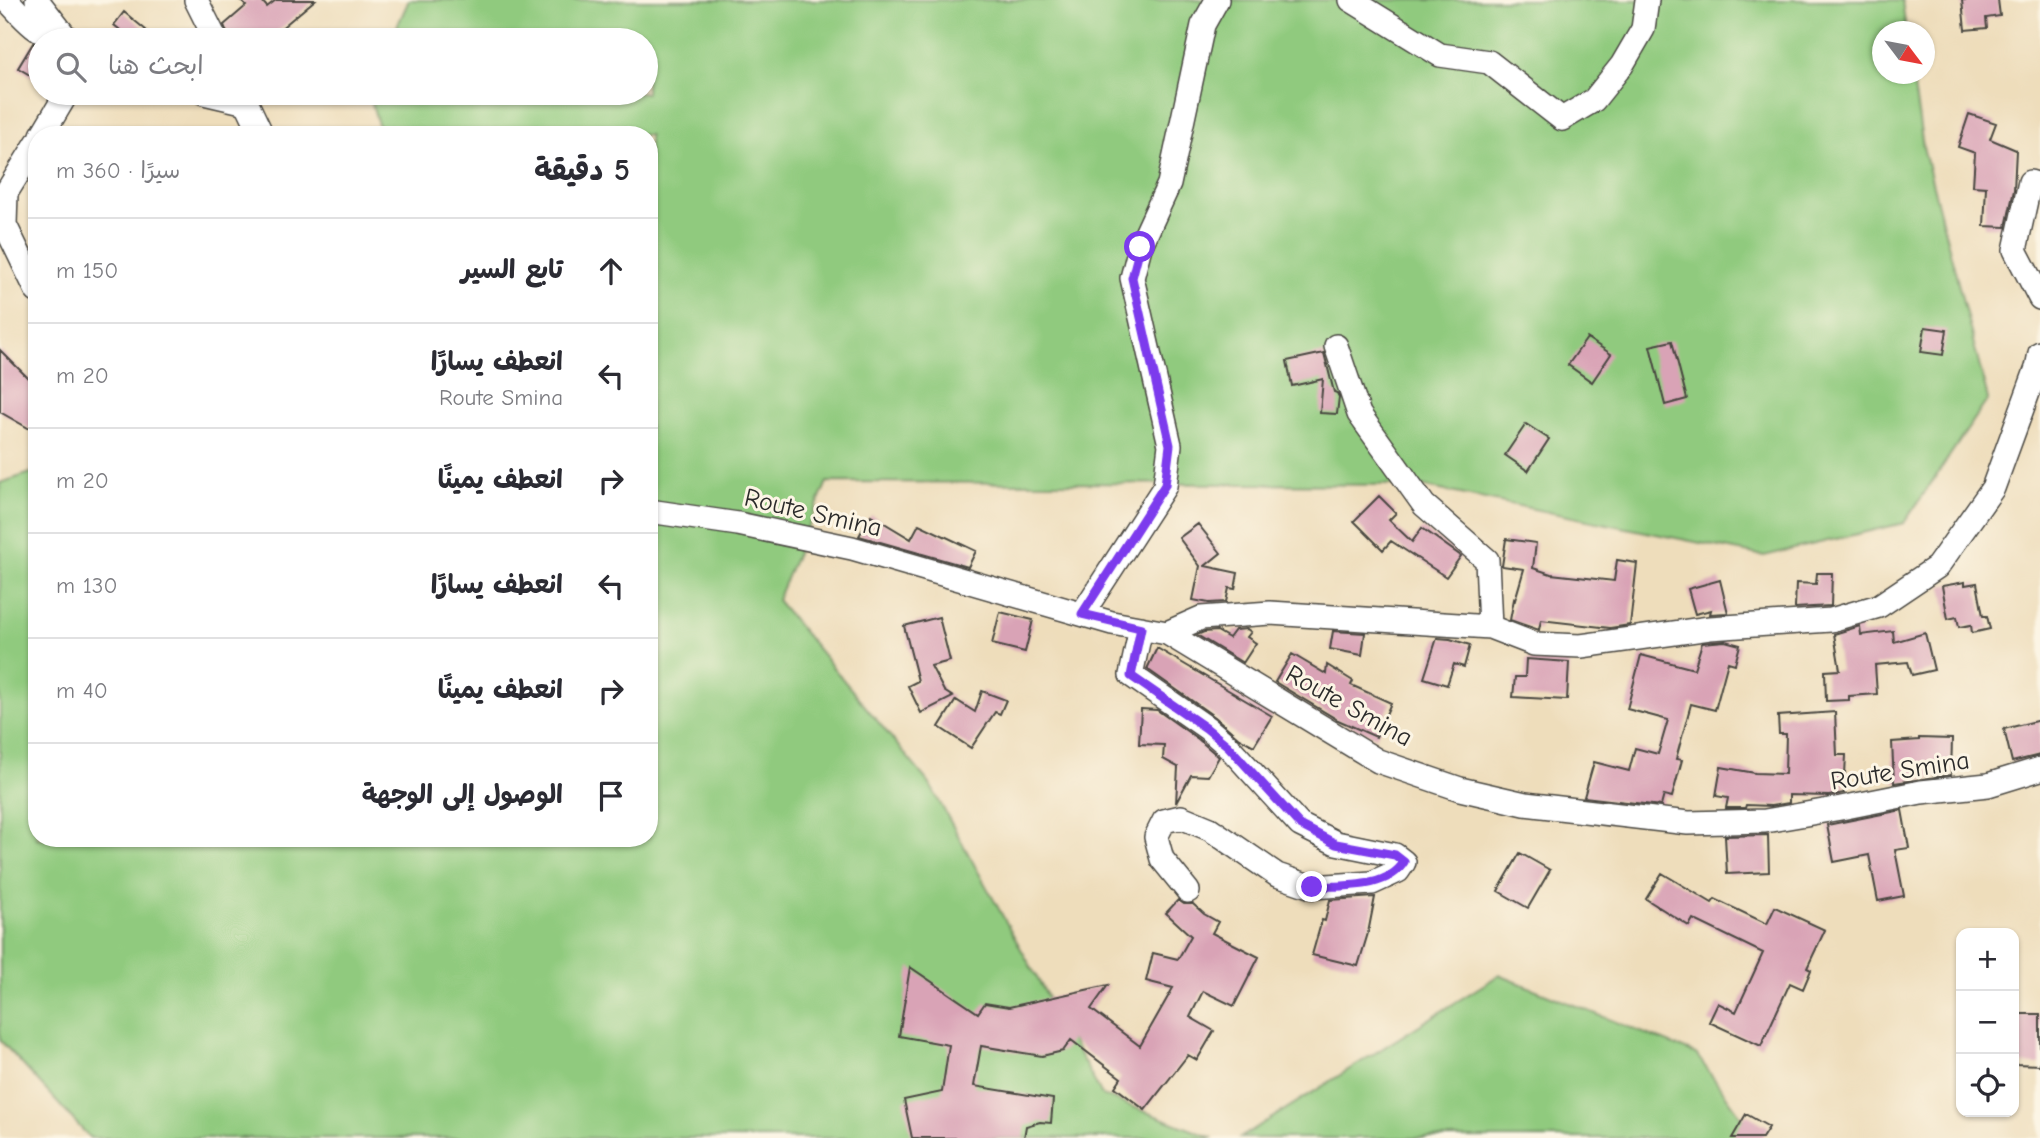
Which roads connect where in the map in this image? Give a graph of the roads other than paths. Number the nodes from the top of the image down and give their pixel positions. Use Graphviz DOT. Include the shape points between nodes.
graph roads {
  1 [pos="6,0"];
  2 [pos="37,0"];
  3 [pos="196,0"];
  4 [pos="1217,0"];
  5 [pos="1352,0"];
  6 [pos="1647,0"];
  7 [pos="35,28"];
  8 [pos="59,28"];
  9 [pos="210,28"];
  10 [pos="60,105"];
  11 [pos="247,105"];
  12 [pos="47,126"];
  13 [pos="258,126"];
  14 [pos="28,158"];
  15 [pos="2040,185"];
  16 [pos="2,227"];
  17 [pos="28,275"];
  18 [pos="2040,298"];
  19 [pos="1336,346"];
  20 [pos="2039,362"];
  21 [pos="658,512"];
  22 [pos="1082,614"];
  23 [pos="1490,627"];
  24 [pos="1141,628"];
  25 [pos="1167,634"];
  26 [pos="2040,769"];
  27 [pos="1188,891"];
  1 -- 7 [label="street"];
  2 -- 8 [label="street"];
  3 -- 9 [label="street"];
  4 -- 22 [label="street" via="1203,24 1169,184 1140,247 1132,278 1170,445 1165,485"];
  5 -- 6 [label="street" via="1440,55 1489,62 1562,119 1594,100 1622,65 1643,29"];
  10 -- 12 [label="street"];
  11 -- 13 [label="street"];
  14 -- 16 [label="street" via="6,193"];
  15 -- 18 [label="street" via="2030,181 2015,250"];
  16 -- 17 [label="street"];
  19 -- 23 [label="street" via="1359,414 1423,505 1487,560"];
  20 -- 23 [label="street" via="1993,488 1937,567 1880,606 1831,620 1710,628 1581,646 1534,644"];
  21 -- 22 [label="street, Route Smina" via="852,548"];
  22 -- 24 [label="street, Route Smina"];
  23 -- 25 [label="street" via="1270,613 1200,618"];
  24 -- 25 [label="street, Route Smina"];
  24 -- 27 [label="street" via="1131,676 1228,746 1300,825 1336,844 1395,855 1404,862 1398,872 1372,883 1312,887 1277,875 1210,829 1181,817 1164,821 1156,837 1162,859"];
  25 -- 26 [label="street, Route Smina" via="1378,761 1460,789 1525,804 1688,822 1765,821 1921,792 1988,785"];
}
